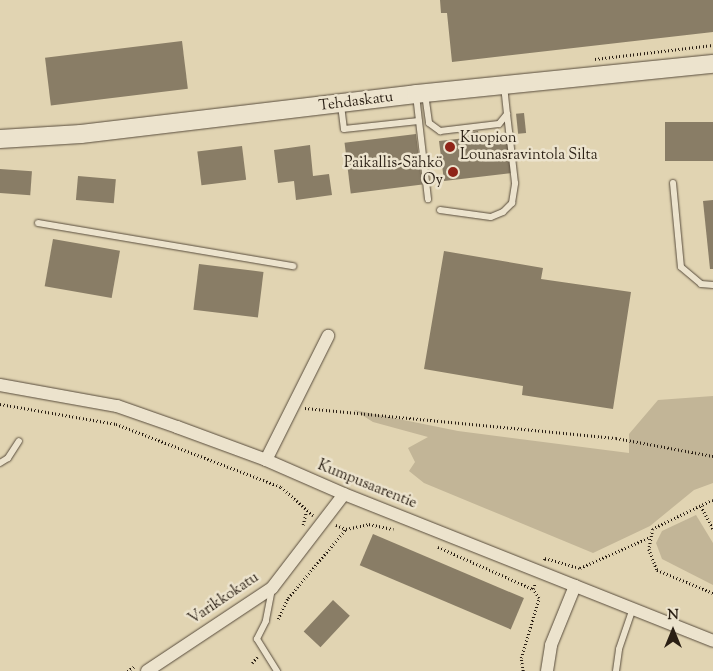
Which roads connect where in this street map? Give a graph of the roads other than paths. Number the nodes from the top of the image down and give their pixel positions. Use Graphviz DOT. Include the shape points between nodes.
graph roads {
  1 [pos="713,64"];
  2 [pos="503,85"];
  3 [pos="420,94"];
  4 [pos="341,104"];
  5 [pos="507,114"];
  6 [pos="419,121"];
  7 [pos="0,139"];
  8 [pos="673,183"];
  9 [pos="428,199"];
  10 [pos="440,210"];
  11 [pos="38,223"];
  12 [pos="293,266"];
  13 [pos="713,284"];
  14 [pos="328,336"];
  15 [pos="0,385"];
  16 [pos="18,441"];
  17 [pos="266,460"];
  18 [pos="0,463"];
  19 [pos="344,494"];
  20 [pos="575,586"];
  21 [pos="272,588"];
  22 [pos="633,608"];
  23 [pos="713,641"];
  24 [pos="145,666"];
  25 [pos="278,671"];
  26 [pos="547,671"];
  27 [pos="616,671"];
  1 -- 2 [label="street, Tehdaskatu"];
  2 -- 3 [label="street, Tehdaskatu"];
  2 -- 5 [label="lane"];
  3 -- 4 [label="street, Tehdaskatu"];
  3 -- 5 [label="lane" via="429,124 440,131 499,124"];
  3 -- 6 [label="lane"];
  4 -- 6 [label="lane" via="344,129"];
  4 -- 7 [label="street, Tehdaskatu" via="82,134"];
  5 -- 10 [label="lane" via="515,183 512,203 491,217 478,218"];
  6 -- 9 [label="lane"];
  8 -- 13 [label="lane" via="681,267 700,284"];
  11 -- 12 [label="lane"];
  14 -- 17 [label="street"];
  15 -- 17 [label="street, Kumpusaarentie" via="117,406"];
  16 -- 18 [label="lane" via="8,458"];
  17 -- 19 [label="street, Kumpusaarentie"];
  19 -- 20 [label="street, Kumpusaarentie"];
  19 -- 21 [label="street, Varikkokatu"];
  20 -- 22 [label="street, Kumpusaarentie"];
  20 -- 26 [label="street" via="551,645"];
  21 -- 24 [label="street, Varikkokatu"];
  21 -- 25 [label="lane" via="266,621 257,639"];
  22 -- 23 [label="street, Kumpusaarentie"];
  22 -- 27 [label="lane" via="619,649"];
}
